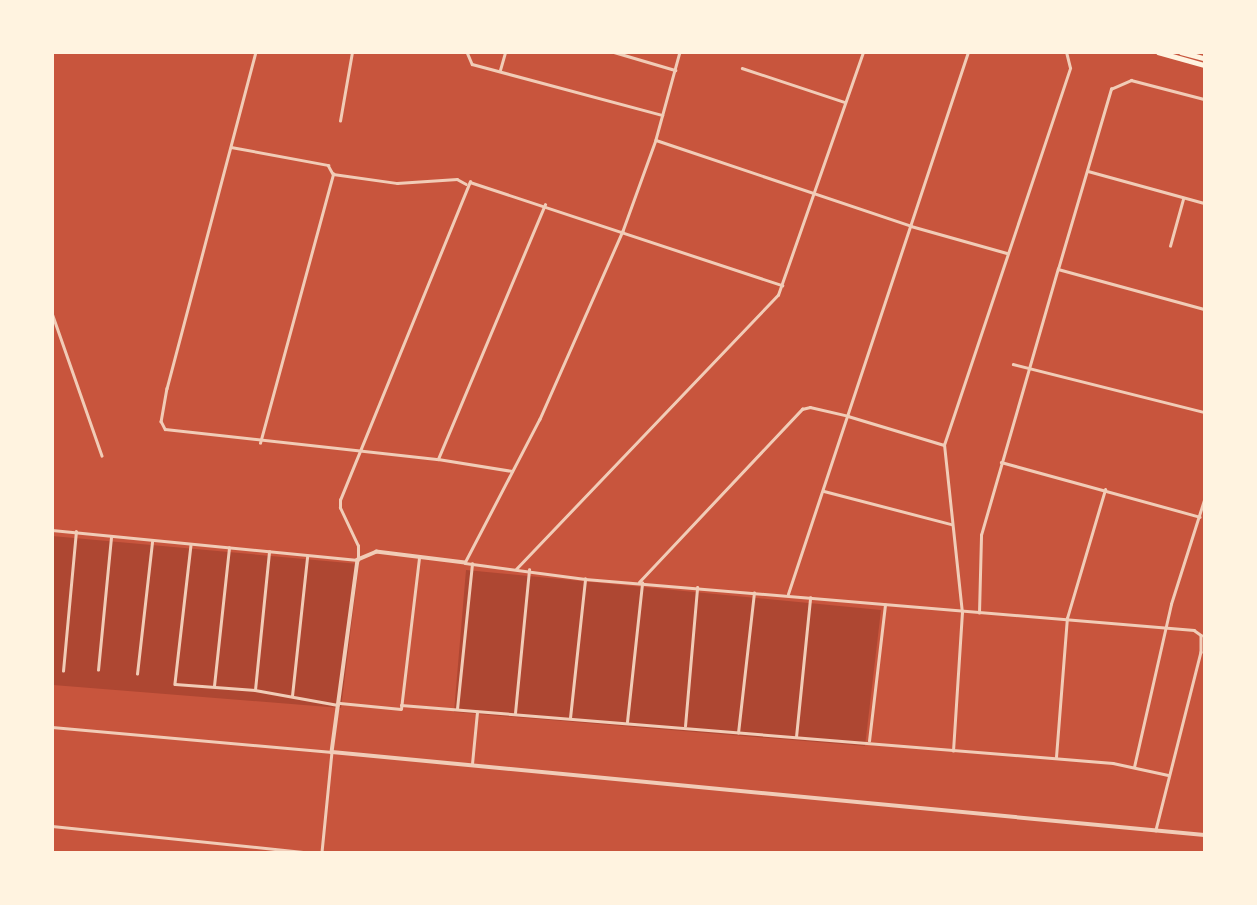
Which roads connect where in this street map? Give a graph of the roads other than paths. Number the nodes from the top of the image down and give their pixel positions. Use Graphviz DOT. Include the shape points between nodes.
graph roads {
  1 [pos="256,52"];
  2 [pos="352,52"];
  3 [pos="467,52"];
  4 [pos="505,52"];
  5 [pos="614,52"];
  6 [pos="680,52"];
  7 [pos="863,52"];
  8 [pos="968,52"];
  9 [pos="1066,52"];
  10 [pos="1158,52"];
  11 [pos="1181,52"];
  12 [pos="1205,58"];
  13 [pos="1205,65"];
  14 [pos="742,68"];
  15 [pos="675,70"];
  16 [pos="500,71"];
  17 [pos="1205,99"];
  18 [pos="845,102"];
  19 [pos="662,115"];
  20 [pos="340,121"];
  21 [pos="656,140"];
  22 [pos="231,147"];
  23 [pos="1087,171"];
  24 [pos="333,174"];
  25 [pos="468,183"];
  26 [pos="816,192"];
  27 [pos="1184,198"];
  28 [pos="1205,203"];
  29 [pos="545,205"];
  30 [pos="911,226"];
  31 [pos="623,231"];
  32 [pos="1170,246"];
  33 [pos="1007,253"];
  34 [pos="1058,269"];
  35 [pos="782,285"];
  36 [pos="1205,309"];
  37 [pos="52,313"];
  38 [pos="1013,364"];
  39 [pos="1030,365"];
  40 [pos="1205,412"];
  41 [pos="848,416"];
  42 [pos="260,443"];
  43 [pos="944,445"];
  44 [pos="357,453"];
  45 [pos="102,456"];
  46 [pos="438,459"];
  47 [pos="1000,462"];
  48 [pos="512,471"];
  49 [pos="1105,490"];
  50 [pos="824,491"];
  51 [pos="1205,500"];
  52 [pos="1200,517"];
  53 [pos="951,524"];
  54 [pos="52,530"];
  55 [pos="76,532"];
  56 [pos="111,537"];
  57 [pos="152,542"];
  58 [pos="191,545"];
  59 [pos="229,548"];
  60 [pos="269,552"];
  61 [pos="307,556"];
  62 [pos="419,557"];
  63 [pos="358,559"];
  64 [pos="466,563"];
  65 [pos="472,564"];
  66 [pos="516,569"];
  67 [pos="529,570"];
  68 [pos="585,579"];
  69 [pos="640,583"];
  70 [pos="698,588"];
  71 [pos="754,593"];
  72 [pos="787,595"];
  73 [pos="810,598"];
  74 [pos="885,604"];
  75 [pos="962,613"];
  76 [pos="979,614"];
  77 [pos="1067,618"];
  78 [pos="1168,626"];
  79 [pos="98,670"];
  80 [pos="63,671"];
  81 [pos="137,674"];
  82 [pos="214,686"];
  83 [pos="255,690"];
  84 [pos="292,696"];
  85 [pos="338,704"];
  86 [pos="401,707"];
  87 [pos="457,709"];
  88 [pos="477,712"];
  89 [pos="515,714"];
  90 [pos="570,718"];
  91 [pos="627,722"];
  92 [pos="685,726"];
  93 [pos="52,727"];
  94 [pos="738,733"];
  95 [pos="796,737"];
  96 [pos="869,741"];
  97 [pos="953,751"];
  98 [pos="332,752"];
  99 [pos="1056,758"];
  100 [pos="471,765"];
  101 [pos="1134,768"];
  102 [pos="1168,775"];
  103 [pos="52,826"];
  104 [pos="1156,830"];
  105 [pos="1205,835"];
  106 [pos="303,852"];
  107 [pos="322,852"];
  1 -- 22 [label="street"];
  2 -- 20 [label="street"];
  3 -- 16 [label="street" via="472,64"];
  4 -- 16 [label="street"];
  5 -- 15 [label="street"];
  6 -- 15 [label="street"];
  7 -- 18 [label="street"];
  8 -- 30 [label="street"];
  9 -- 33 [label="street" via="1070,57"];
  10 -- 13 [label="highway"];
  11 -- 12 [label="highway"];
  14 -- 18 [label="street"];
  15 -- 19 [label="street"];
  16 -- 19 [label="street"];
  17 -- 23 [label="street" via="1131,80 1111,89"];
  18 -- 26 [label="street"];
  19 -- 21 [label="street"];
  21 -- 26 [label="street"];
  21 -- 31 [label="street"];
  22 -- 24 [label="street" via="328,165"];
  22 -- 42 [label="street" via="161,421 172,433"];
  23 -- 27 [label="street"];
  23 -- 34 [label="street"];
  24 -- 25 [label="street" via="397,183 457,179"];
  24 -- 42 [label="street"];
  25 -- 29 [label="street"];
  25 -- 44 [label="street" via="405,346"];
  26 -- 30 [label="street"];
  26 -- 35 [label="street"];
  27 -- 28 [label="street"];
  27 -- 32 [label="street"];
  29 -- 31 [label="street"];
  29 -- 46 [label="street"];
  30 -- 33 [label="street"];
  30 -- 41 [label="street"];
  31 -- 35 [label="street"];
  31 -- 48 [label="street" via="570,356"];
  33 -- 43 [label="street"];
  34 -- 36 [label="street"];
  34 -- 39 [label="street"];
  35 -- 66 [label="street" via="778,295"];
  37 -- 45 [label="street"];
  38 -- 39 [label="street"];
  39 -- 40 [label="street"];
  39 -- 47 [label="street"];
  41 -- 43 [label="street"];
  41 -- 50 [label="street"];
  41 -- 69 [label="street" via="802,409"];
  42 -- 44 [label="street"];
  43 -- 53 [label="street"];
  44 -- 46 [label="street"];
  44 -- 63 [label="street" via="340,508 358,547"];
  46 -- 48 [label="street"];
  47 -- 49 [label="street"];
  47 -- 76 [label="street" via="981,535"];
  48 -- 64 [label="street"];
  49 -- 52 [label="street"];
  49 -- 77 [label="street"];
  50 -- 53 [label="street"];
  50 -- 72 [label="street"];
  51 -- 52 [label="street"];
  52 -- 78 [label="street"];
  53 -- 75 [label="street"];
  54 -- 55 [label="street"];
  55 -- 56 [label="street"];
  55 -- 80 [label="street"];
  56 -- 57 [label="street"];
  56 -- 79 [label="street"];
  57 -- 58 [label="street"];
  57 -- 81 [label="street"];
  58 -- 59 [label="street"];
  58 -- 82 [label="street" via="175,684"];
  59 -- 60 [label="street"];
  59 -- 82 [label="street"];
  60 -- 61 [label="street"];
  60 -- 83 [label="street"];
  61 -- 63 [label="street"];
  61 -- 84 [label="street"];
  62 -- 63 [label="street" via="377,552"];
  62 -- 64 [label="street"];
  62 -- 86 [label="street"];
  63 -- 85 [label="street"];
  64 -- 65 [label="street"];
  65 -- 66 [label="street"];
  65 -- 87 [label="street"];
  66 -- 67 [label="street"];
  67 -- 68 [label="street"];
  67 -- 89 [label="street"];
  68 -- 69 [label="street"];
  68 -- 90 [label="street"];
  69 -- 70 [label="street"];
  69 -- 91 [label="street"];
  70 -- 71 [label="street"];
  70 -- 92 [label="street"];
  71 -- 72 [label="street"];
  71 -- 94 [label="street"];
  72 -- 73 [label="street"];
  73 -- 74 [label="street"];
  73 -- 95 [label="street"];
  74 -- 75 [label="street"];
  74 -- 96 [label="street"];
  75 -- 76 [label="street"];
  75 -- 97 [label="street"];
  76 -- 77 [label="street"];
  77 -- 78 [label="street"];
  77 -- 99 [label="street"];
  78 -- 101 [label="street"];
  78 -- 102 [label="street" via="1200,635 1201,652"];
  82 -- 83 [label="street"];
  83 -- 84 [label="street"];
  84 -- 85 [label="street"];
  85 -- 86 [label="street"];
  85 -- 98 [label="street"];
  86 -- 87 [label="street"];
  87 -- 88 [label="street"];
  88 -- 89 [label="street"];
  88 -- 100 [label="street"];
  89 -- 90 [label="street"];
  90 -- 91 [label="street"];
  91 -- 92 [label="street"];
  92 -- 94 [label="street"];
  93 -- 98 [label="street"];
  94 -- 95 [label="street"];
  95 -- 96 [label="street"];
  96 -- 97 [label="street"];
  97 -- 99 [label="street"];
  98 -- 100 [label="street"];
  98 -- 107 [label="street"];
  99 -- 101 [label="street"];
  100 -- 104 [label="street"];
  101 -- 102 [label="street"];
  102 -- 104 [label="street"];
  103 -- 106 [label="street"];
  104 -- 105 [label="street"];
}
